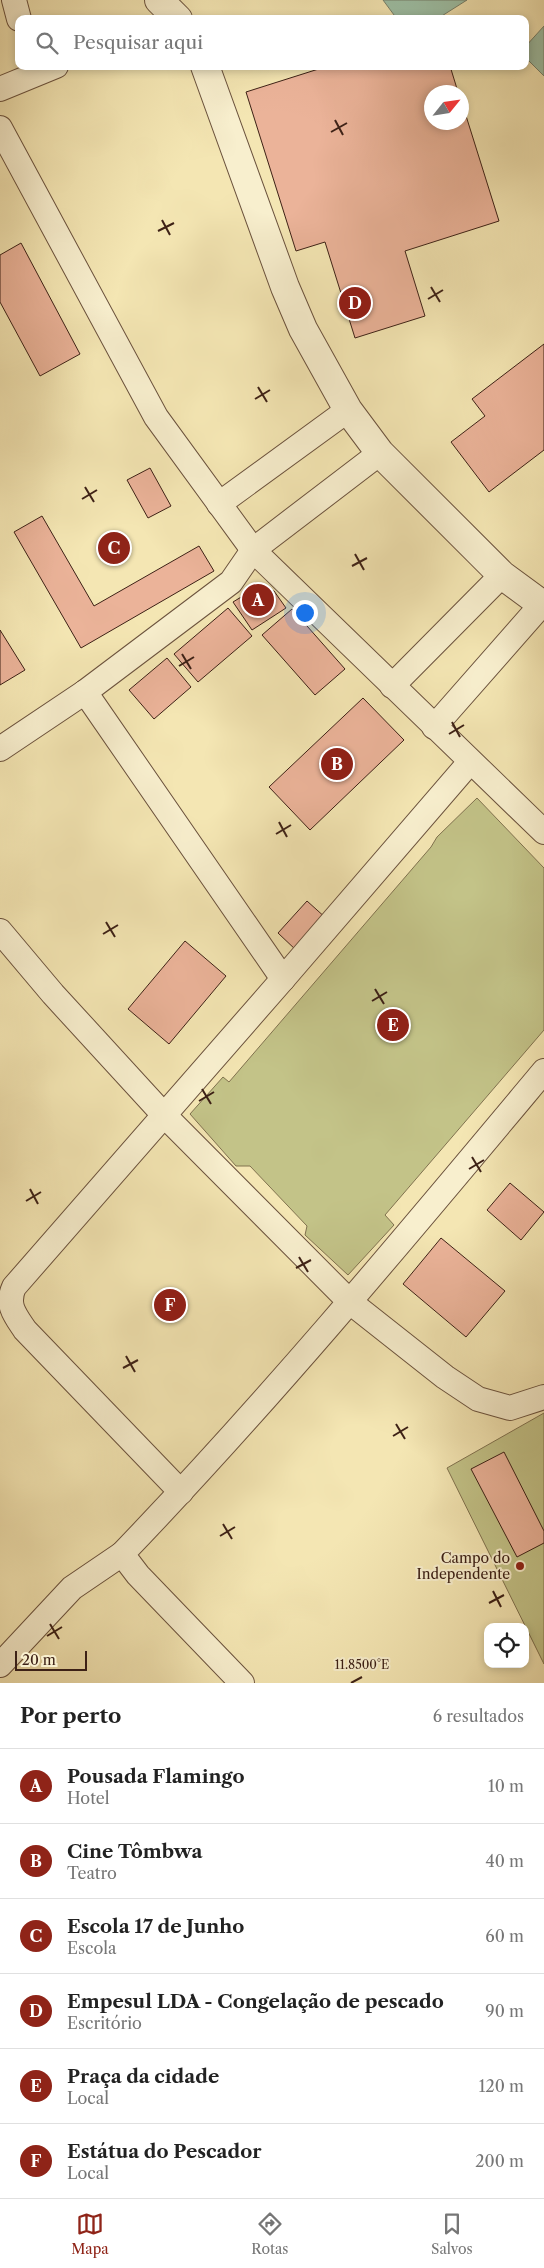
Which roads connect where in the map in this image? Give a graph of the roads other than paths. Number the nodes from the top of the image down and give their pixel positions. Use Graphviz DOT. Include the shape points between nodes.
graph roads {
  1 [pos="14,0"];
  2 [pos="18,15"];
  3 [pos="206,70"];
  4 [pos="32,71"];
  5 [pos="0,89"];
  6 [pos="0,128"];
  7 [pos="348,410"];
  8 [pos="380,453"];
  9 [pos="219,504"];
  10 [pos="253,550"];
  11 [pos="502,576"];
  12 [pos="543,605"];
  13 [pos="392,686"];
  14 [pos="85,692"];
  15 [pos="434,727"];
  16 [pos="0,749"];
  17 [pos="470,762"];
  18 [pos="544,832"];
  19 [pos="0,931"];
  20 [pos="283,979"];
  21 [pos="544,1071"];
  22 [pos="163,1114"];
  23 [pos="350,1302"];
  24 [pos="544,1396"];
  25 [pos="181,1492"];
  26 [pos="122,1554"];
  27 [pos="0,1665"];
  28 [pos="242,1683"];
  1 -- 2 [label="street"];
  3 -- 7 [label="street" via="285,287 303,329"];
  4 -- 5 [label="street"];
  6 -- 9 [label="street" via="156,417"];
  7 -- 8 [label="street"];
  7 -- 9 [label="street"];
  8 -- 10 [label="street"];
  8 -- 11 [label="street"];
  9 -- 10 [label="street"];
  10 -- 13 [label="street"];
  10 -- 14 [label="street" via="231,582"];
  11 -- 12 [label="street"];
  11 -- 13 [label="street"];
  12 -- 15 [label="street"];
  13 -- 15 [label="street"];
  14 -- 16 [label="street"];
  14 -- 20 [label="street"];
  15 -- 17 [label="street"];
  17 -- 18 [label="street"];
  17 -- 20 [label="street"];
  19 -- 22 [label="street"];
  20 -- 22 [label="street"];
  21 -- 23 [label="street"];
  22 -- 23 [label="street"];
  22 -- 25 [label="street" via="14,1287 9,1297 12,1311 25,1330"];
  23 -- 24 [label="street" via="478,1398 510,1408"];
  23 -- 25 [label="street"];
  25 -- 26 [label="street"];
  26 -- 27 [label="street" via="80,1581"];
  26 -- 28 [label="street" via="138,1575"];
}
